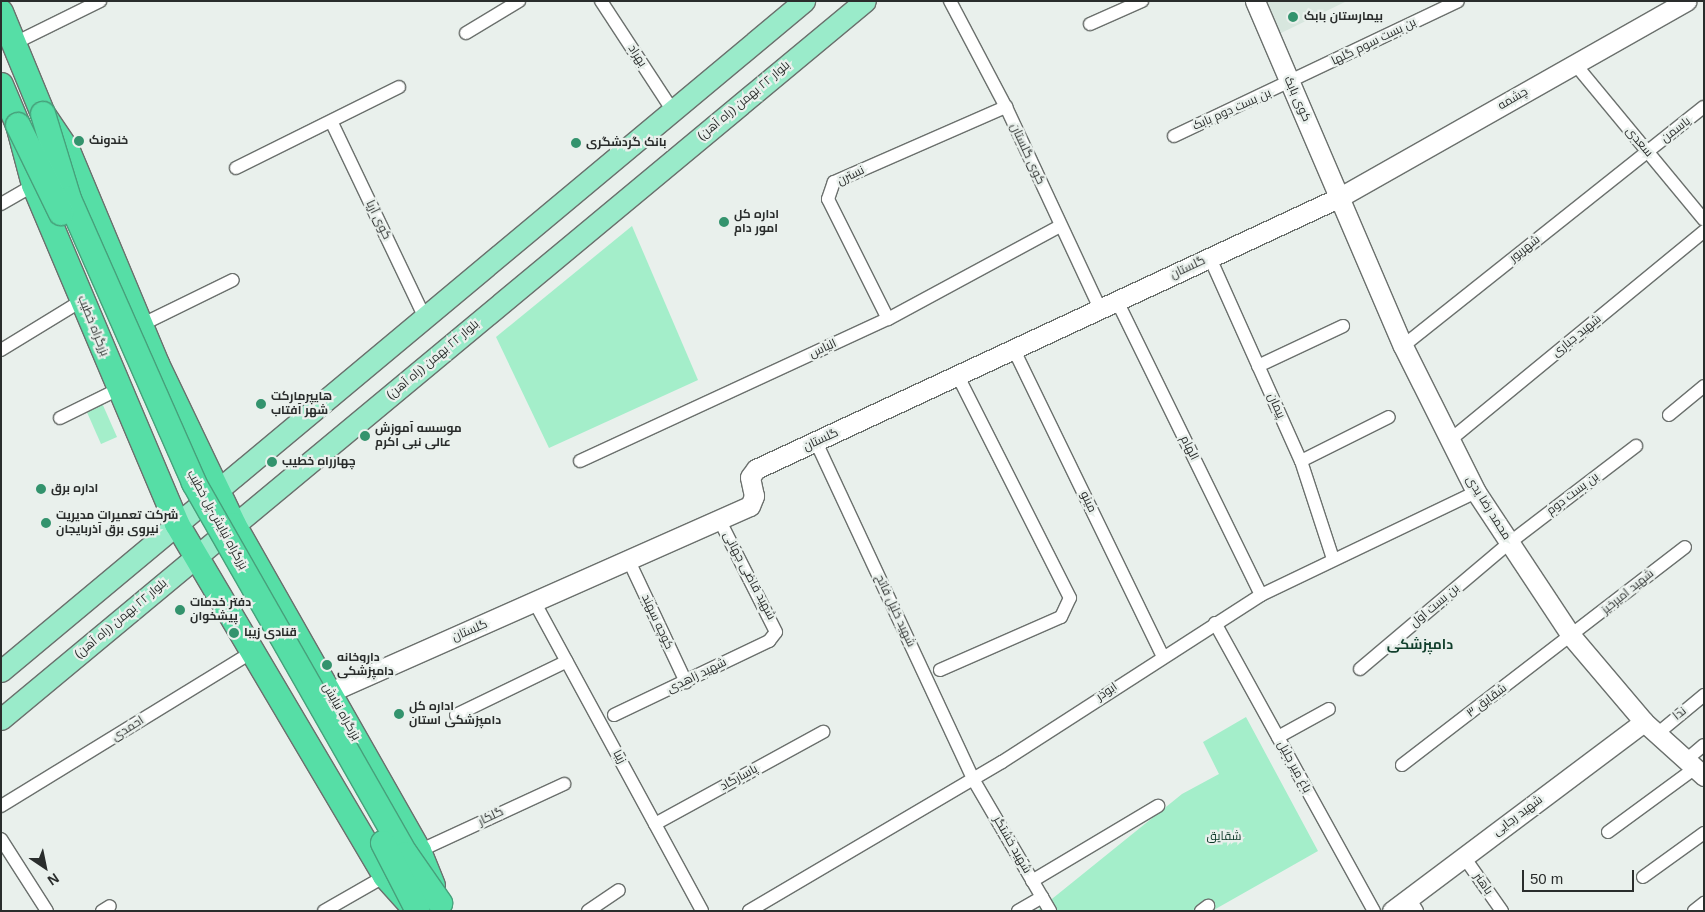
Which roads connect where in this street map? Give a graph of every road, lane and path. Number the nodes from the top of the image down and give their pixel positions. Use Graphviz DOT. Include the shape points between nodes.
graph roads {
  1 [pos="100,1"];
  2 [pos="519,1"];
  3 [pos="601,1"];
  4 [pos="804,1"];
  5 [pos="864,1"];
  6 [pos="950,1"];
  7 [pos="1142,1"];
  8 [pos="1254,1"];
  9 [pos="1458,1"];
  10 [pos="1686,1"];
  11 [pos="1,12"];
  12 [pos="1090,24"];
  13 [pos="466,33"];
  14 [pos="15,42"];
  15 [pos="1575,64"];
  16 [pos="1290,84"];
  17 [pos="1,85"];
  18 [pos="399,87"];
  19 [pos="1,100"];
  20 [pos="1006,107"];
  21 [pos="1704,107"];
  22 [pos="672,111"];
  23 [pos="43,114"];
  24 [pos="332,123"];
  25 [pos="18,125"];
  26 [pos="1174,136"];
  27 [pos="1648,152"];
  28 [pos="236,168"];
  29 [pos="34,185"];
  30 [pos="1340,197"];
  31 [pos="1,204"];
  32 [pos="1704,220"];
  33 [pos="1060,226"];
  34 [pos="1704,231"];
  35 [pos="1210,258"];
  36 [pos="233,280"];
  37 [pos="83,300"];
  38 [pos="1108,305"];
  39 [pos="425,318"];
  40 [pos="888,319"];
  41 [pos="141,325"];
  42 [pos="1343,326"];
  43 [pos="1403,346"];
  44 [pos="1,350"];
  45 [pos="1014,350"];
  46 [pos="157,364"];
  47 [pos="1258,366"];
  48 [pos="958,376"];
  49 [pos="117,385"];
  50 [pos="1704,386"];
  51 [pos="175,402"];
  52 [pos="1669,415"];
  53 [pos="1389,417"];
  54 [pos="60,418"];
  55 [pos="133,422"];
  56 [pos="1450,440"];
  57 [pos="816,442"];
  58 [pos="1636,446"];
  59 [pos="580,461"];
  60 [pos="1301,461"];
  61 [pos="217,491"];
  62 [pos="1476,492"];
  63 [pos="720,521"];
  64 [pos="177,524"];
  65 [pos="234,525"];
  66 [pos="1509,543"];
  67 [pos="1685,547"];
  68 [pos="197,556"];
  69 [pos="1333,559"];
  70 [pos="628,561"];
  71 [pos="1261,595"];
  72 [pos="535,603"];
  73 [pos="1215,623"];
  74 [pos="292,628"];
  75 [pos="776,632"];
  76 [pos="1572,637"];
  77 [pos="254,651"];
  78 [pos="1162,655"];
  79 [pos="567,661"];
  80 [pos="1360,668"];
  81 [pos="1,670"];
  82 [pos="940,670"];
  83 [pos="686,682"];
  84 [pos="330,692"];
  85 [pos="1704,696"];
  86 [pos="1329,709"];
  87 [pos="456,715"];
  88 [pos="614,715"];
  89 [pos="1,719"];
  90 [pos="1651,728"];
  91 [pos="823,732"];
  92 [pos="1278,737"];
  93 [pos="1704,745"];
  94 [pos="1402,765"];
  95 [pos="1695,768"];
  96 [pos="973,779"];
  97 [pos="564,784"];
  98 [pos="1,806"];
  99 [pos="1158,806"];
  100 [pos="655,824"];
  101 [pos="1608,832"];
  102 [pos="1704,833"];
  103 [pos="1,839"];
  104 [pos="419,851"];
  105 [pos="1464,857"];
  106 [pos="385,876"];
  107 [pos="1643,877"];
  108 [pos="1032,881"];
  109 [pos="619,890"];
  110 [pos="1042,897"];
  111 [pos="1704,903"];
  112 [pos="1413,905"];
  113 [pos="429,909"];
  114 [pos="47,911"];
  115 [pos="324,911"];
  116 [pos="588,911"];
  117 [pos="702,911"];
  118 [pos="749,911"];
  119 [pos="1018,911"];
  120 [pos="1050,911"];
  121 [pos="1374,911"];
  122 [pos="1392,911"];
  123 [pos="1502,911"];
  124 [pos="1694,911"];
  1 -- 14 [label="street"];
  2 -- 13 [label="street"];
  3 -- 22 [label="street, بهراد"];
  4 -- 22 [label="main road"];
  5 -- 65 [label="main road, بلوار ۲۲ بهمن (راه آهن)"];
  6 -- 20 [label="street, کوی گلستان"];
  7 -- 12 [label="street"];
  8 -- 16 [label="street, کوی بابک"];
  9 -- 16 [label="street, بن بست سوم گلها"];
  10 -- 15 [label="street, چشمه"];
  11 -- 14 [label="highway"];
  14 -- 23 [label="highway"];
  15 -- 27 [label="street, سعدی"];
  15 -- 30 [label="street, چشمه"];
  16 -- 26 [label="street, بن بست دوم بابک"];
  16 -- 30 [label="street, کوی بابک"];
  17 -- 25 [label="highway"];
  18 -- 24 [label="street"];
  19 -- 25 [label="street"];
  20 -- 33 [label="street, کوی گلستان"];
  20 -- 40 [label="street, نسترن" via="834,182 828,199"];
  21 -- 27 [label="street, یاسمن"];
  22 -- 39 [label="main road"];
  23 -- 41 [label="highway" via="68,151"];
  23 -- 113 [label="highway, بزرگراه نیایش-پل خطیب, bridge" via="70,199 194,483 406,854"];
  24 -- 28 [label="street"];
  24 -- 39 [label="street, کوی آریا"];
  25 -- 29 [label="highway, بزرگراه خطیب"];
  25 -- 113 [label="highway, بزرگراه نیایش-پل خطیب, bridge" via="181,490"];
  27 -- 32 [label="street, سعدی"];
  27 -- 43 [label="street, شهریور"];
  29 -- 31 [label="street"];
  29 -- 37 [label="highway, بزرگراه خطیب"];
  30 -- 35 [label="street, گلستان"];
  30 -- 43 [label="street, محمد رضا یدی"];
  33 -- 38 [label="street, کوی گلستان"];
  33 -- 40 [label="street, الیاس"];
  34 -- 56 [label="street, شهید جباری"];
  35 -- 38 [label="street, گلستان"];
  35 -- 47 [label="street, پیمان"];
  36 -- 41 [label="street"];
  37 -- 44 [label="street"];
  37 -- 49 [label="highway, بزرگراه خطیب"];
  38 -- 45 [label="street, گلستان"];
  38 -- 71 [label="street, الهام"];
  39 -- 61 [label="main road"];
  40 -- 59 [label="street, الیاس"];
  41 -- 46 [label="highway"];
  42 -- 47 [label="street"];
  43 -- 56 [label="street, محمد رضا یدی"];
  45 -- 48 [label="street, گلستان"];
  45 -- 78 [label="street, مینو"];
  46 -- 49 [label="highway" via="153,389 141,395 126,392"];
  46 -- 51 [label="highway"];
  47 -- 60 [label="street, پیمان"];
  48 -- 57 [label="street, گلستان"];
  48 -- 82 [label="street" via="1070,598 1061,617"];
  49 -- 54 [label="street"];
  49 -- 55 [label="highway, بزرگراه خطیب"];
  50 -- 52 [label="street"];
  51 -- 55 [label="highway" via="152,397 139,406"];
  51 -- 61 [label="highway"];
  53 -- 60 [label="street"];
  55 -- 64 [label="highway, بزرگراه خطیب"];
  56 -- 62 [label="street, محمد رضا یدی"];
  57 -- 63 [label="street, گلستان" via="752,472 754,501"];
  57 -- 96 [label="street, شهید خلیل فاتح"];
  58 -- 66 [label="street, بن بست دوم"];
  60 -- 69 [label="street, پیمان"];
  61 -- 64 [label="main road"];
  61 -- 65 [label="highway, بزرگراه نیایش"];
  62 -- 66 [label="street, محمد رضا یدی"];
  62 -- 69 [label="street, ابوذر"];
  63 -- 70 [label="street, گلستان"];
  63 -- 75 [label="street, شهید قاضی جهانی"];
  64 -- 68 [label="highway, بزرگراه خطیب"];
  64 -- 81 [label="main road"];
  65 -- 68 [label="main road, بلوار ۲۲ بهمن (راه آهن)"];
  65 -- 74 [label="highway, بزرگراه نیایش"];
  66 -- 76 [label="street, محمد رضا یدی"];
  66 -- 80 [label="street, بن بست اول"];
  67 -- 76 [label="street, شهید امیرخیز"];
  68 -- 77 [label="highway"];
  68 -- 89 [label="main road, بلوار ۲۲ بهمن (راه آهن)"];
  69 -- 71 [label="street, ابوذر"];
  70 -- 72 [label="street, گلستان"];
  70 -- 83 [label="street, کوچه سهند"];
  71 -- 73 [label="street, ابوذر"];
  72 -- 79 [label="street, زیبا"];
  72 -- 84 [label="street, گلستان"];
  73 -- 78 [label="street, ابوذر"];
  73 -- 92 [label="street, باغ میر جلیل"];
  74 -- 77 [label="highway"];
  74 -- 84 [label="highway, بزرگراه نیایش"];
  75 -- 83 [label="street, شهید زاهدی" via="769,641"];
  76 -- 90 [label="street, محمد رضا یدی"];
  76 -- 94 [label="street, شقایق ۳"];
  77 -- 98 [label="street, احمدی"];
  77 -- 106 [label="highway"];
  78 -- 96 [label="street, ابوذر"];
  79 -- 87 [label="street"];
  79 -- 100 [label="street, زیبا"];
  83 -- 88 [label="street, شهید زاهدی"];
  84 -- 104 [label="highway, بزرگراه نیایش"];
  85 -- 90 [label="street, ندا"];
  86 -- 92 [label="street"];
  90 -- 95 [label="street, محمد رضا یدی"];
  90 -- 105 [label="street, شهید رجایی"];
  91 -- 100 [label="street, پاسارگاد"];
  92 -- 121 [label="street, باغ میر جلیل"];
  93 -- 95 [label="street"];
  95 -- 101 [label="street"];
  96 -- 108 [label="street, شهید خشتگر"];
  96 -- 118 [label="street, ابوذر"];
  97 -- 104 [label="street, گلکار"];
  99 -- 108 [label="street"];
  100 -- 117 [label="street, زیبا"];
  102 -- 107 [label="street"];
  103 -- 114 [label="street"];
  104 -- 113 [label="highway, بزرگراه نیایش"];
  105 -- 112 [label="street, شهید رجایی"];
  105 -- 123 [label="street, باهنر"];
  106 -- 113 [label="highway"];
  106 -- 115 [label="street"];
  108 -- 110 [label="street, شهید خشتگر"];
  109 -- 116 [label="street"];
  110 -- 119 [label="street"];
  110 -- 120 [label="street, شهید خشتگر"];
  111 -- 124 [label="street"];
  112 -- 122 [label="street, شهید رجایی"];
}
